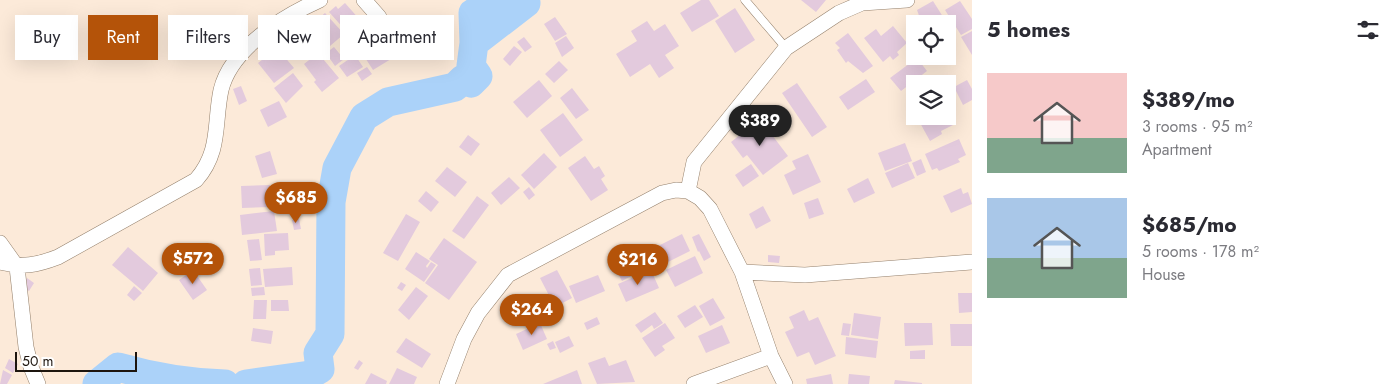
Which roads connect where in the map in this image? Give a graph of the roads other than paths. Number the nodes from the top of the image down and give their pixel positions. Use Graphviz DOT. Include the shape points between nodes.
graph roads {
  1 [pos="320,0"];
  2 [pos="364,0"];
  3 [pos="745,0"];
  4 [pos="907,0"];
  5 [pos="377,15"];
  6 [pos="786,48"];
  7 [pos="688,191"];
  8 [pos="0,243"];
  9 [pos="0,262"];
  10 [pos="972,262"];
  11 [pos="17,267"];
  12 [pos="742,272"];
  13 [pos="771,356"];
  14 [pos="38,384"];
  15 [pos="447,384"];
  16 [pos="694,384"];
  17 [pos="786,384"];
  1 -- 11 [label="street" via="294,12 254,41 227,73 221,89 213,154 196,180 58,257 36,266"];
  2 -- 5 [label="street"];
  3 -- 6 [label="lane"];
  4 -- 6 [label="street" via="862,3 839,13"];
  6 -- 7 [label="street" via="694,162"];
  7 -- 12 [label="street" via="700,198 710,210"];
  7 -- 15 [label="street" via="662,193 508,275 478,313"];
  8 -- 11 [label="street"];
  9 -- 11 [label="street"];
  10 -- 12 [label="street" via="805,275"];
  11 -- 14 [label="street" via="26,347"];
  12 -- 13 [label="street"];
  13 -- 16 [label="street"];
  13 -- 17 [label="street"];
}
